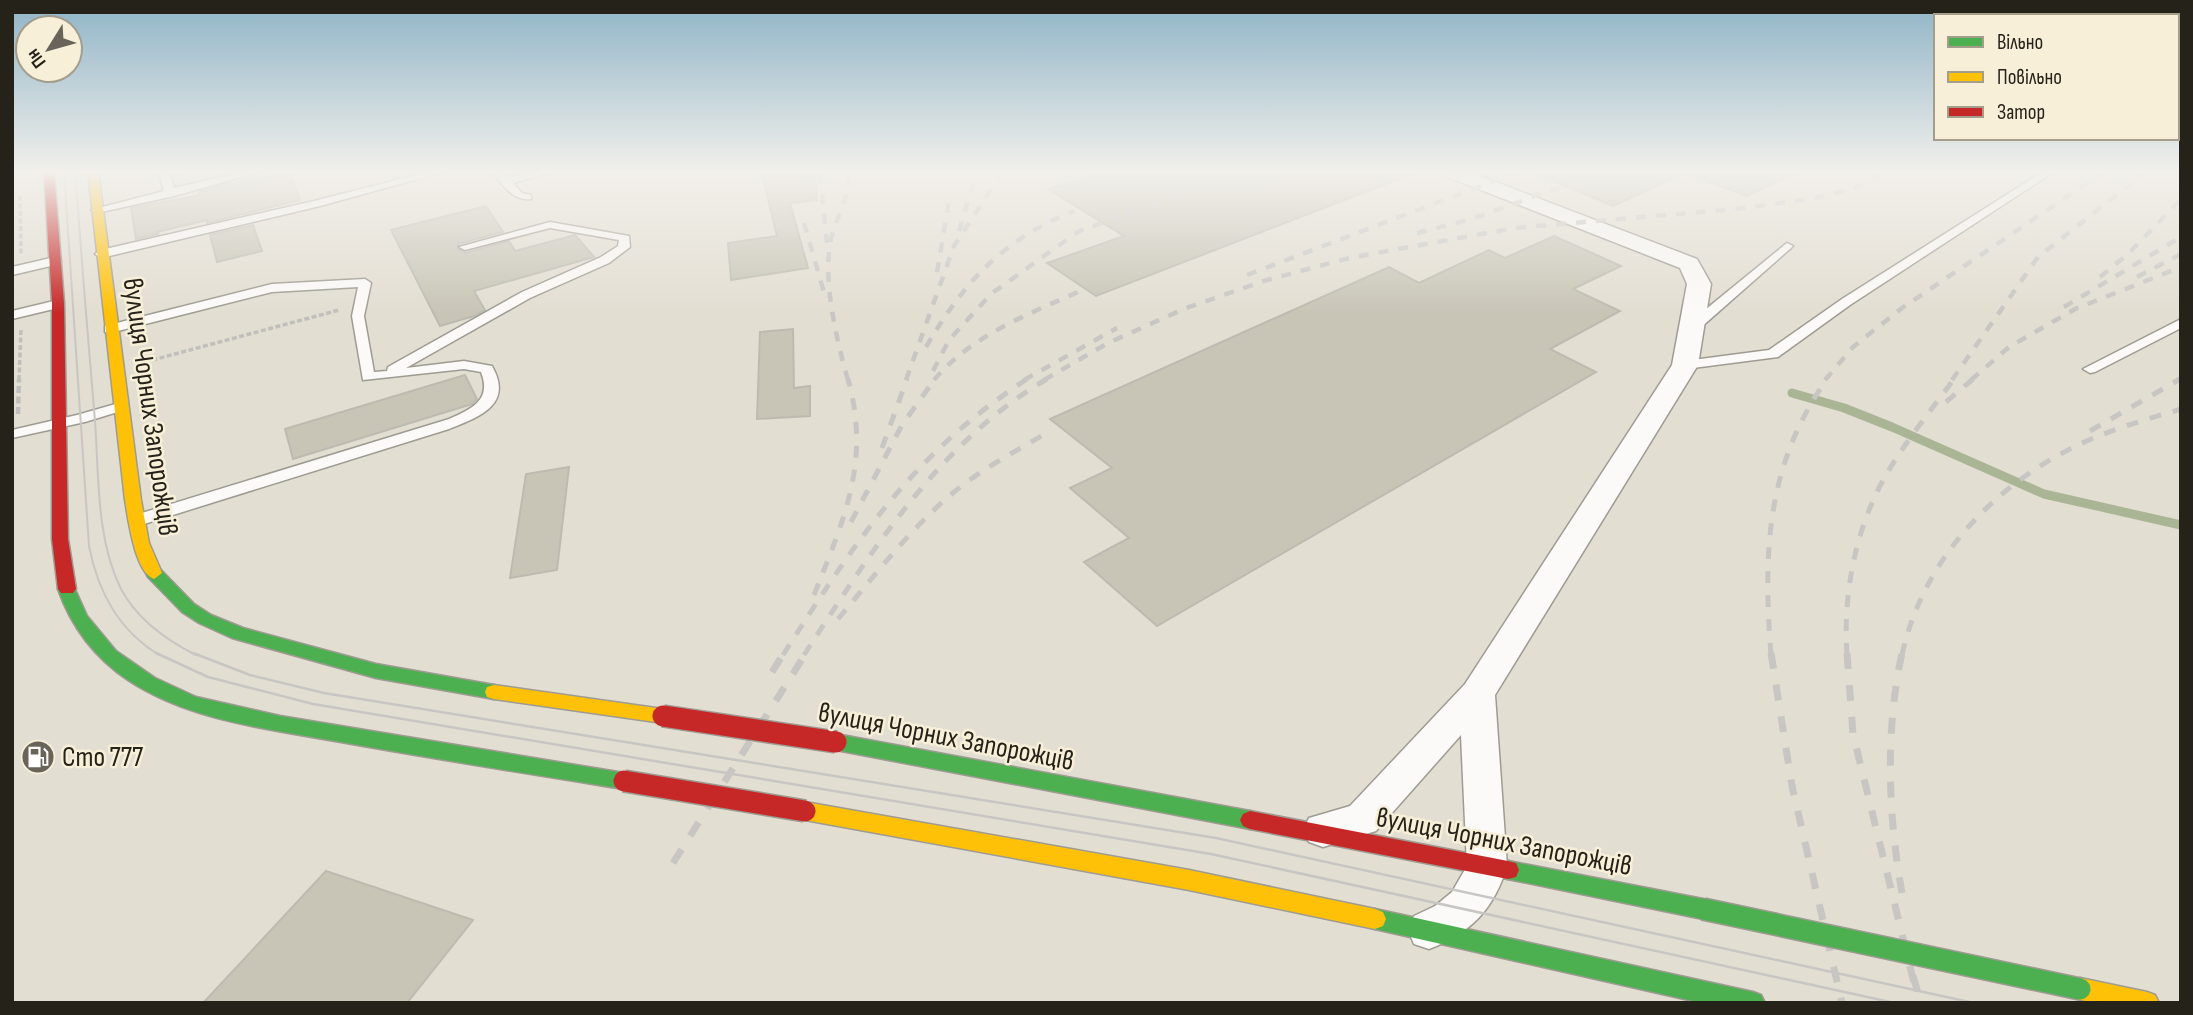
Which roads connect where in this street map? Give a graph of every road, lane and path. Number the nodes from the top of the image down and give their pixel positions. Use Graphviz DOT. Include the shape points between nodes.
graph roads {
  1 [pos="52,218"];
  2 [pos="98,218"];
  3 [pos="254,218"];
  4 [pos="1573,218"];
  5 [pos="1975,218"];
  6 [pos="1787,246"];
  7 [pos="465,247"];
  8 [pos="101,254"];
  9 [pos="55,261"];
  10 [pos="12,271"];
  11 [pos="58,304"];
  12 [pos="360,304"];
  13 [pos="12,315"];
  14 [pos="2181,323"];
  15 [pos="1694,326"];
  16 [pos="110,329"];
  17 [pos="1685,365"];
  18 [pos="2090,369"];
  19 [pos="114,370"];
  20 [pos="385,375"];
  21 [pos="119,407"];
  22 [pos="56,424"];
  23 [pos="12,434"];
  24 [pos="138,520"];
  25 [pos="1477,694"];
  26 [pos="1315,832"];
  27 [pos="1487,866"];
  28 [pos="1429,930"];
  29 [pos="1753,1003"];
  30 [pos="2147,1003"];
  1 -- 9 [label="main road"];
  2 -- 8 [label="main road, вулиця Чорних Запорожців"];
  3 -- 8 [label="lane"];
  4 -- 15 [label="street" via="1689,264 1699,284"];
  5 -- 17 [label="lane" via="1773,354"];
  6 -- 15 [label="lane"];
  7 -- 20 [label="lane" via="550,225 625,238 624,247 605,260 526,295"];
  8 -- 16 [label="main road, вулиця Чорних Запорожців"];
  9 -- 10 [label="lane"];
  9 -- 11 [label="main road"];
  11 -- 13 [label="lane"];
  11 -- 22 [label="main road"];
  12 -- 16 [label="lane" via="365,282 272,288"];
  12 -- 19 [label="path"];
  12 -- 20 [label="lane" via="368,377"];
  14 -- 18 [label="lane"];
  15 -- 17 [label="street"];
  16 -- 19 [label="main road, вулиця Чорних Запорожців"];
  17 -- 25 [label="street"];
  19 -- 21 [label="main road, вулиця Чорних Запорожців"];
  20 -- 24 [label="lane" via="464,365 487,369 494,392 475,413 444,426"];
  21 -- 22 [label="lane"];
  21 -- 24 [label="main road, вулиця Чорних Запорожців"];
  22 -- 23 [label="lane"];
  22 -- 28 [label="main road, bridge" via="63,568 77,615 124,668 174,695 269,722 805,811 1189,880"];
  24 -- 26 [label="main road, вулиця Чорних Запорожців, bridge" via="149,565 160,582 195,613 313,656 381,671 836,742"];
  25 -- 26 [label="street" via="1362,819"];
  25 -- 27 [label="street"];
  26 -- 27 [label="main road, вулиця Чорних Запорожців"];
  27 -- 28 [label="street" via="1465,908"];
  27 -- 30 [label="main road, вулиця Чорних Запорожців, bridge"];
  28 -- 29 [label="main road"];
}
